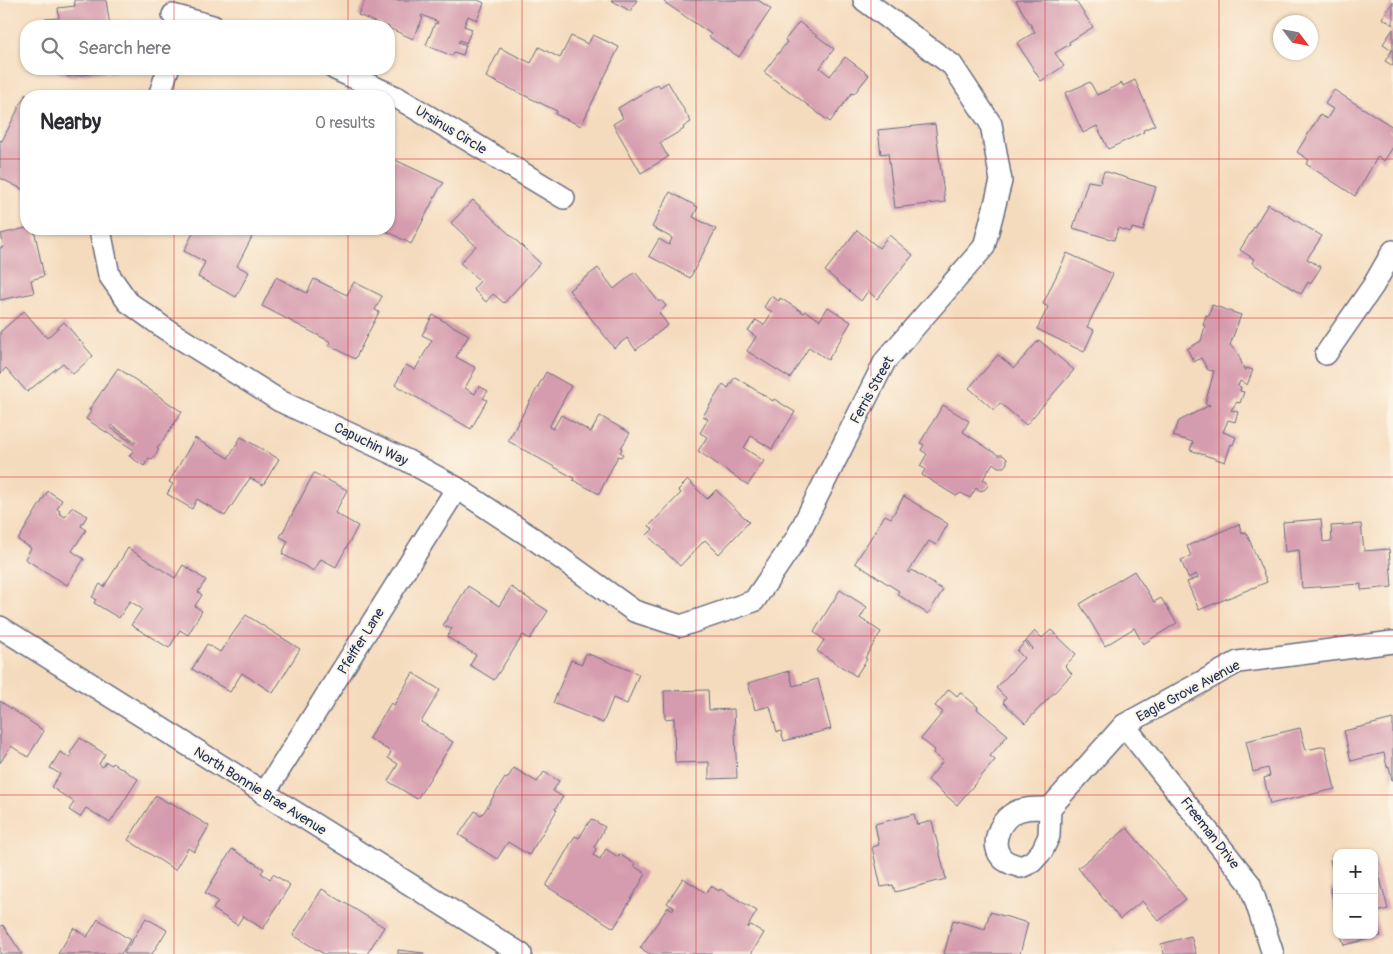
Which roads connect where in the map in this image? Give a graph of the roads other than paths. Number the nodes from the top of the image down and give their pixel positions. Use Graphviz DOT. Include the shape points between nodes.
graph roads {
  1 [pos="864,0"];
  2 [pos="171,14"];
  3 [pos="192,20"];
  4 [pos="166,75"];
  5 [pos="348,75"];
  6 [pos="161,90"];
  7 [pos="381,90"];
  8 [pos="395,97"];
  9 [pos="564,198"];
  10 [pos="101,235"];
  11 [pos="1393,251"];
  12 [pos="1326,354"];
  13 [pos="458,488"];
  14 [pos="681,626"];
  15 [pos="0,627"];
  16 [pos="1393,642"];
  17 [pos="1124,725"];
  18 [pos="264,794"];
  19 [pos="1050,808"];
  20 [pos="521,954"];
  21 [pos="1272,954"];
  1 -- 14 [label="street, Ferris Street" via="952,65 991,124 1001,181 984,247 884,362 796,539 754,601"];
  2 -- 3 [label="street"];
  4 -- 6 [label="street"];
  5 -- 7 [label="street, Ursinus Circle"];
  8 -- 9 [label="street, Ursinus Circle"];
  10 -- 13 [label="street, Capuchin Way" via="109,275 128,302 164,328 280,401"];
  11 -- 12 [label="street"];
  13 -- 14 [label="street, Capuchin Way" via="534,538 634,611"];
  13 -- 18 [label="street, Pfeiffer Lane"];
  15 -- 18 [label="street, North Bonnie Brae Avenue"];
  16 -- 17 [label="street, Eagle Grove Avenue" via="1238,662"];
  17 -- 19 [label="street, Eagle Grove Avenue"];
  17 -- 21 [label="street, Freeman Drive" via="1250,884"];
  18 -- 20 [label="street, North Bonnie Brae Avenue"];
}
